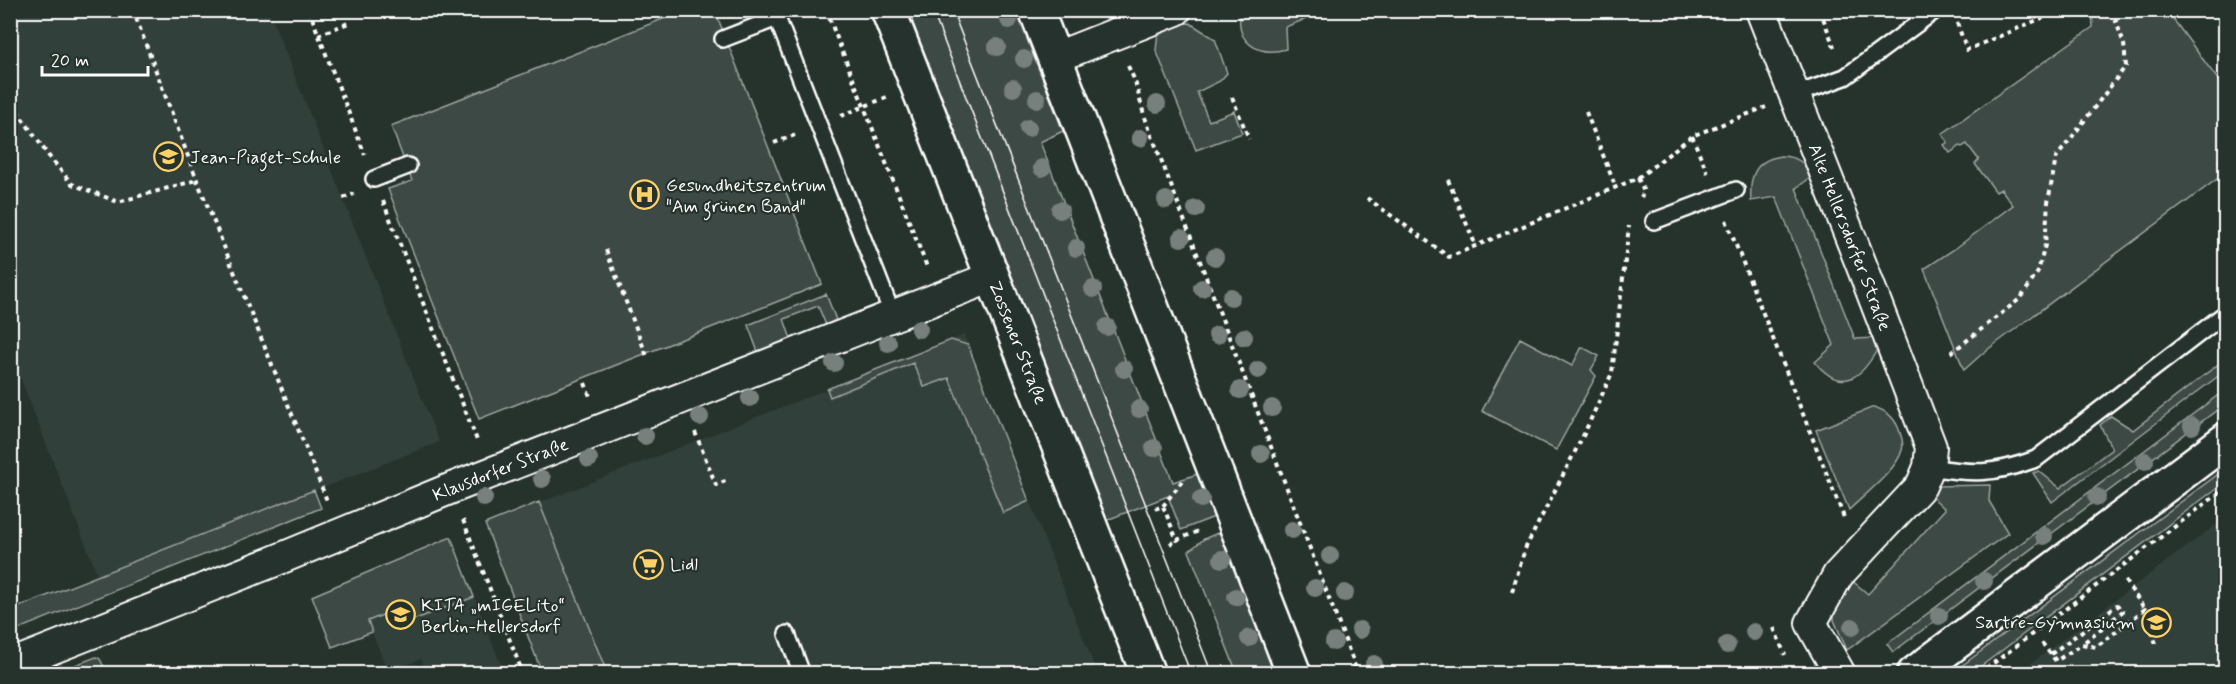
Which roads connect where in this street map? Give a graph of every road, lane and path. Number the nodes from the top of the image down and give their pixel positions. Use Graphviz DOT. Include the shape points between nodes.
graph roads {
  1 [pos="133,10"];
  2 [pos="309,10"];
  3 [pos="826,10"];
  4 [pos="888,10"];
  5 [pos="1036,10"];
  6 [pos="1176,10"];
  7 [pos="1761,10"];
  8 [pos="1820,10"];
  9 [pos="1936,10"];
  10 [pos="2061,10"];
  11 [pos="2112,10"];
  12 [pos="776,14"];
  13 [pos="1956,21"];
  14 [pos="351,22"];
  15 [pos="1114,34"];
  16 [pos="318,35"];
  17 [pos="723,39"];
  18 [pos="1054,58"];
  19 [pos="1845,77"];
  20 [pos="1794,95"];
  21 [pos="1232,97"];
  22 [pos="10,105"];
  23 [pos="1587,112"];
  24 [pos="1692,136"];
  25 [pos="1249,139"];
  26 [pos="408,166"];
  27 [pos="1638,178"];
  28 [pos="374,179"];
  29 [pos="197,180"];
  30 [pos="1448,180"];
  31 [pos="1616,188"];
  32 [pos="1736,190"];
  33 [pos="1717,197"];
  34 [pos="1368,198"];
  35 [pos="1640,201"];
  36 [pos="1632,220"];
  37 [pos="1654,221"];
  38 [pos="1476,246"];
  39 [pos="606,250"];
  40 [pos="992,277"];
  41 [pos="939,298"];
  42 [pos="2226,313"];
  43 [pos="893,316"];
  44 [pos="1951,353"];
  45 [pos="648,358"];
  46 [pos="472,428"];
  47 [pos="695,432"];
  48 [pos="2226,440"];
  49 [pos="1929,467"];
  50 [pos="728,480"];
  51 [pos="322,487"];
  52 [pos="452,488"];
  53 [pos="2226,488"];
  54 [pos="1155,509"];
  55 [pos="1845,520"];
  56 [pos="1206,528"];
  57 [pos="1177,540"];
  58 [pos="1170,543"];
  59 [pos="2125,581"];
  60 [pos="1512,592"];
  61 [pos="2145,609"];
  62 [pos="1774,628"];
  63 [pos="787,634"];
  64 [pos="2042,643"];
  65 [pos="2082,644"];
  66 [pos="2156,644"];
  67 [pos="2051,654"];
  68 [pos="1785,655"];
  69 [pos="10,665"];
  70 [pos="523,674"];
  71 [pos="802,674"];
  72 [pos="1148,674"];
  73 [pos="1294,674"];
  74 [pos="1358,674"];
  75 [pos="1840,674"];
  76 [pos="1914,674"];
  77 [pos="1979,674"];
  1 -- 29 [label="path"];
  2 -- 16 [label="path"];
  3 -- 41 [label="path"];
  4 -- 40 [label="street, Zossener Straße"];
  5 -- 18 [label="street"];
  6 -- 15 [label="street"];
  7 -- 20 [label="street, Alte Hellersdorfer Straße"];
  8 -- 19 [label="path"];
  9 -- 19 [label="lane"];
  10 -- 13 [label="path" via="1967,51"];
  11 -- 44 [label="path" via="2124,44 2126,66 2056,158 2038,272 2021,298"];
  12 -- 17 [label="lane"];
  12 -- 43 [label="lane"];
  14 -- 16 [label="path"];
  15 -- 18 [label="street"];
  15 -- 74 [label="path"];
  16 -- 28 [label="path"];
  18 -- 73 [label="street"];
  19 -- 20 [label="lane"];
  20 -- 24 [label="path"];
  20 -- 49 [label="street, Alte Hellersdorfer Straße" via="1930,447"];
  21 -- 25 [label="path"];
  22 -- 29 [label="path" via="72,184 118,202"];
  23 -- 31 [label="path"];
  24 -- 27 [label="path"];
  24 -- 33 [label="path"];
  26 -- 28 [label="lane"];
  27 -- 31 [label="path"];
  27 -- 35 [label="path" via="1644,192"];
  28 -- 46 [label="path"];
  29 -- 51 [label="path"];
  30 -- 38 [label="path"];
  31 -- 38 [label="path"];
  32 -- 33 [label="lane"];
  33 -- 37 [label="lane"];
  33 -- 55 [label="path"];
  34 -- 38 [label="path" via="1449,257"];
  36 -- 60 [label="path" via="1627,230 1612,373 1525,549"];
  39 -- 45 [label="path"];
  40 -- 41 [label="street, Klausdorfer Straße"];
  40 -- 72 [label="street, Zossener Straße"];
  41 -- 43 [label="street, Klausdorfer Straße"];
  42 -- 49 [label="lane" via="2036,459 1977,474"];
  43 -- 52 [label="street, Klausdorfer Straße"];
  47 -- 50 [label="path" via="716,485"];
  48 -- 76 [label="street"];
  49 -- 75 [label="street" via="1921,486 1838,574 1811,624"];
  52 -- 69 [label="street, Klausdorfer Straße"];
  52 -- 70 [label="path"];
  53 -- 77 [label="path"];
  54 -- 57 [label="path" via="1163,506"];
  56 -- 57 [label="path"];
  57 -- 58 [label="path"];
  59 -- 61 [label="path"];
  61 -- 65 [label="path" via="2096,647"];
  61 -- 66 [label="path"];
  62 -- 68 [label="path"];
  63 -- 71 [label="lane"];
  64 -- 67 [label="path"];
  65 -- 67 [label="path" via="2056,661"];
  65 -- 67 [label="path" via="2123,611 2117,605"];
}
